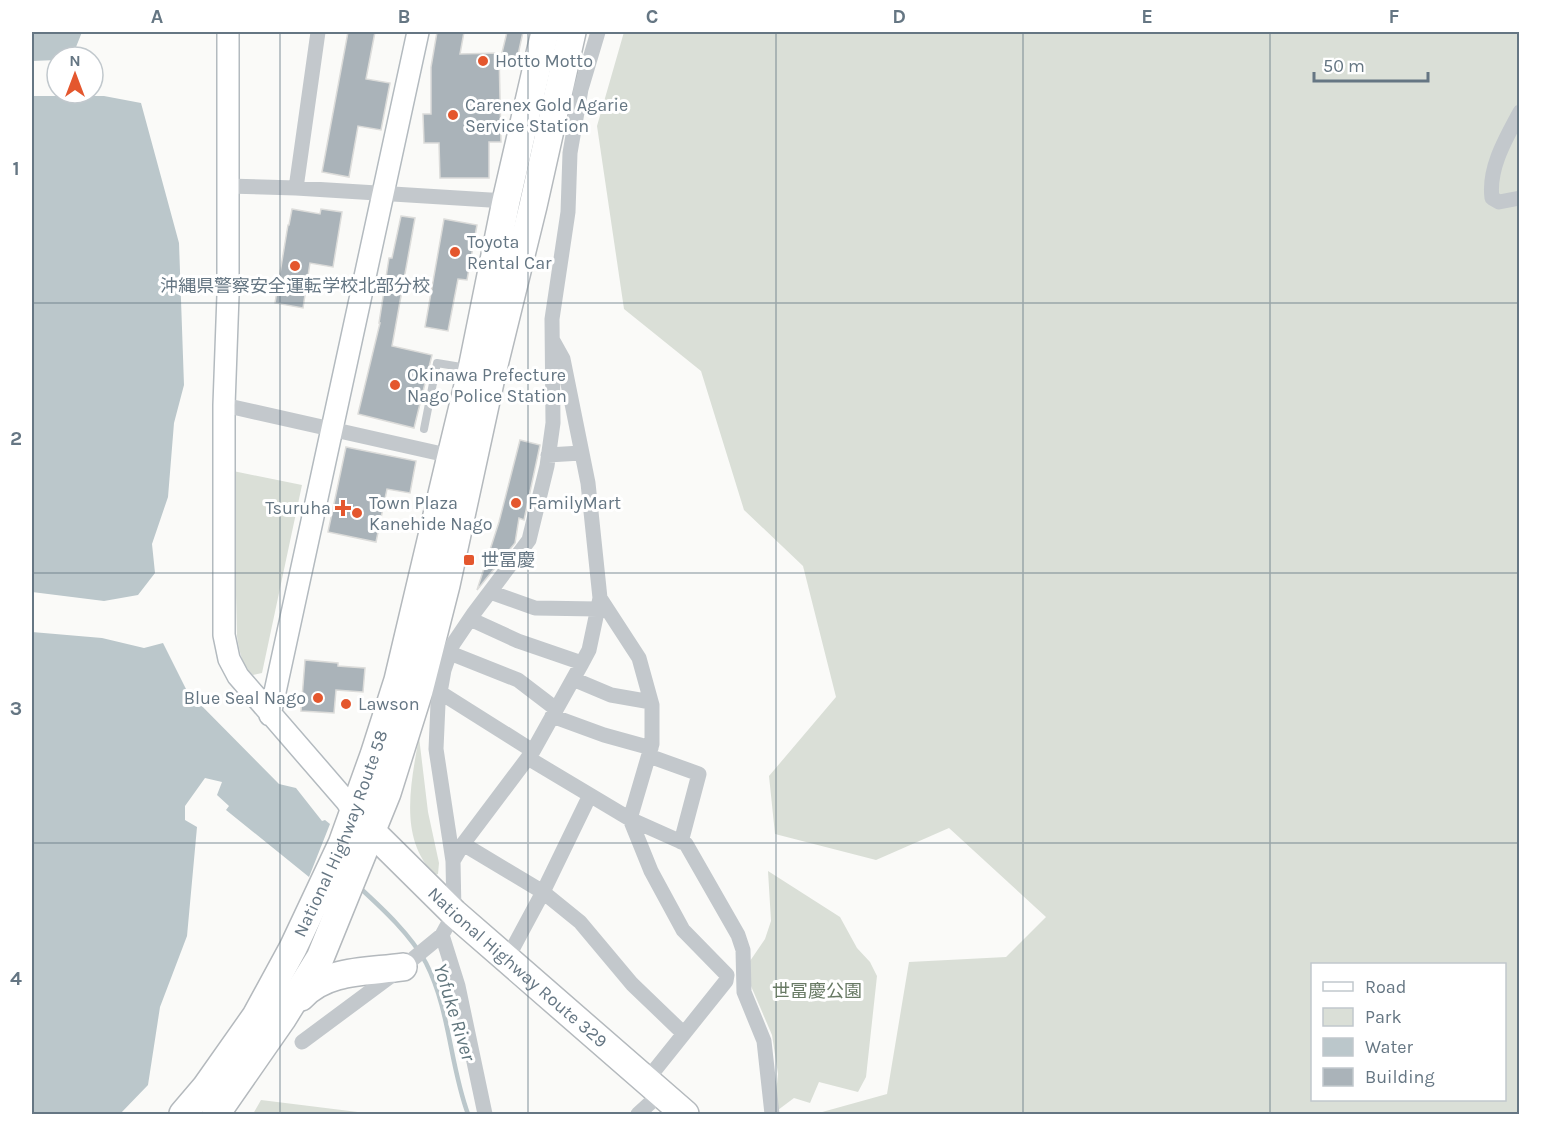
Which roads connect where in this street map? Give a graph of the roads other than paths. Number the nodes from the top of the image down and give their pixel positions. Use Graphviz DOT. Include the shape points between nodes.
graph roads {
  1 [pos="228,32"];
  2 [pos="318,32"];
  3 [pos="418,32"];
  4 [pos="545,32"];
  5 [pos="572,32"];
  6 [pos="598,32"];
  7 [pos="1520,112"];
  8 [pos="226,186"];
  9 [pos="296,188"];
  10 [pos="384,193"];
  11 [pos="1520,198"];
  12 [pos="506,201"];
  13 [pos="552,338"];
  14 [pos="482,371"];
  15 [pos="224,405"];
  16 [pos="331,429"];
  17 [pos="424,429"];
  18 [pos="581,453"];
  19 [pos="548,455"];
  20 [pos="451,456"];
  21 [pos="490,592"];
  22 [pos="599,604"];
  23 [pos="470,619"];
  24 [pos="450,653"];
  25 [pos="582,663"];
  26 [pos="573,680"];
  27 [pos="441,693"];
  28 [pos="651,702"];
  29 [pos="554,713"];
  30 [pos="270,715"];
  31 [pos="650,752"];
  32 [pos="530,755"];
  33 [pos="590,795"];
  34 [pos="630,819"];
  35 [pos="363,823"];
  36 [pos="658,831"];
  37 [pos="639,841"];
  38 [pos="681,842"];
  39 [pos="463,844"];
  40 [pos="352,852"];
  41 [pos="453,861"];
  42 [pos="543,892"];
  43 [pos="448,924"];
  44 [pos="507,959"];
  45 [pos="403,967"];
  46 [pos="282,1019"];
  47 [pos="683,1033"];
  48 [pos="302,1042"];
  49 [pos="653,1087"];
  50 [pos="183,1114"];
  51 [pos="216,1114"];
  52 [pos="485,1114"];
  53 [pos="638,1114"];
  54 [pos="686,1114"];
  55 [pos="772,1114"];
  1 -- 8 [label="street"];
  2 -- 9 [label="street"];
  3 -- 10 [label="street"];
  4 -- 12 [label="highway, National Highway Route 58"];
  5 -- 14 [label="highway, National Highway Route 58" via="533,206"];
  6 -- 13 [label="street" via="580,90 570,153 568,212"];
  7 -- 11 [label="street" via="1505,139 1490,186 1492,198 1499,202"];
  8 -- 9 [label="street"];
  8 -- 15 [label="street"];
  9 -- 10 [label="street"];
  10 -- 12 [label="street"];
  10 -- 16 [label="street"];
  12 -- 14 [label="highway, National Highway Route 58"];
  13 -- 18 [label="street" via="563,360"];
  13 -- 19 [label="street" via="553,423"];
  14 -- 17 [label="lane" via="437,363"];
  14 -- 20 [label="highway, National Highway Route 58"];
  14 -- 35 [label="highway, National Highway Route 58" via="435,627 387,793"];
  15 -- 16 [label="street"];
  15 -- 30 [label="street" via="224,635 229,659 238,676"];
  16 -- 20 [label="street"];
  16 -- 30 [label="street"];
  18 -- 19 [label="street"];
  18 -- 22 [label="street" via="588,483"];
  19 -- 21 [label="street" via="529,540"];
  20 -- 35 [label="highway, National Highway Route 58"];
  21 -- 22 [label="street" via="535,608"];
  21 -- 23 [label="street"];
  22 -- 25 [label="street" via="590,650"];
  22 -- 28 [label="street" via="639,658"];
  23 -- 24 [label="street"];
  23 -- 25 [label="street"];
  24 -- 27 [label="street"];
  24 -- 29 [label="street" via="518,680"];
  25 -- 26 [label="street"];
  26 -- 28 [label="street" via="611,695"];
  26 -- 29 [label="street"];
  27 -- 32 [label="street"];
  27 -- 41 [label="street" via="436,749"];
  28 -- 31 [label="street"];
  29 -- 31 [label="street"];
  29 -- 32 [label="street"];
  30 -- 35 [label="street"];
  31 -- 34 [label="street"];
  31 -- 38 [label="street" via="699,774"];
  32 -- 33 [label="street"];
  32 -- 39 [label="street"];
  33 -- 34 [label="street"];
  33 -- 42 [label="street"];
  34 -- 36 [label="street"];
  34 -- 37 [label="street"];
  35 -- 40 [label="highway, National Highway Route 58"];
  35 -- 43 [label="highway, National Highway Route 329"];
  36 -- 37 [label="street"];
  36 -- 38 [label="street"];
  37 -- 47 [label="street" via="683,930 727,975"];
  38 -- 55 [label="street" via="686,844 738,934 743,950 744,992 764,1041"];
  39 -- 41 [label="street"];
  39 -- 42 [label="street"];
  40 -- 46 [label="highway, National Highway Route 58" via="342,906 320,958"];
  40 -- 50 [label="highway, National Highway Route 58" via="321,889 256,1016"];
  41 -- 43 [label="street"];
  42 -- 44 [label="street"];
  42 -- 47 [label="street" via="580,922 632,984"];
  43 -- 44 [label="highway, National Highway Route 329"];
  43 -- 45 [label="street"];
  43 -- 52 [label="street"];
  44 -- 49 [label="highway, National Highway Route 329"];
  45 -- 46 [label="highway" via="347,973 320,981"];
  45 -- 48 [label="street"];
  46 -- 51 [label="highway, National Highway Route 58"];
  47 -- 49 [label="street"];
  49 -- 53 [label="street"];
  49 -- 54 [label="highway, National Highway Route 329"];
}
